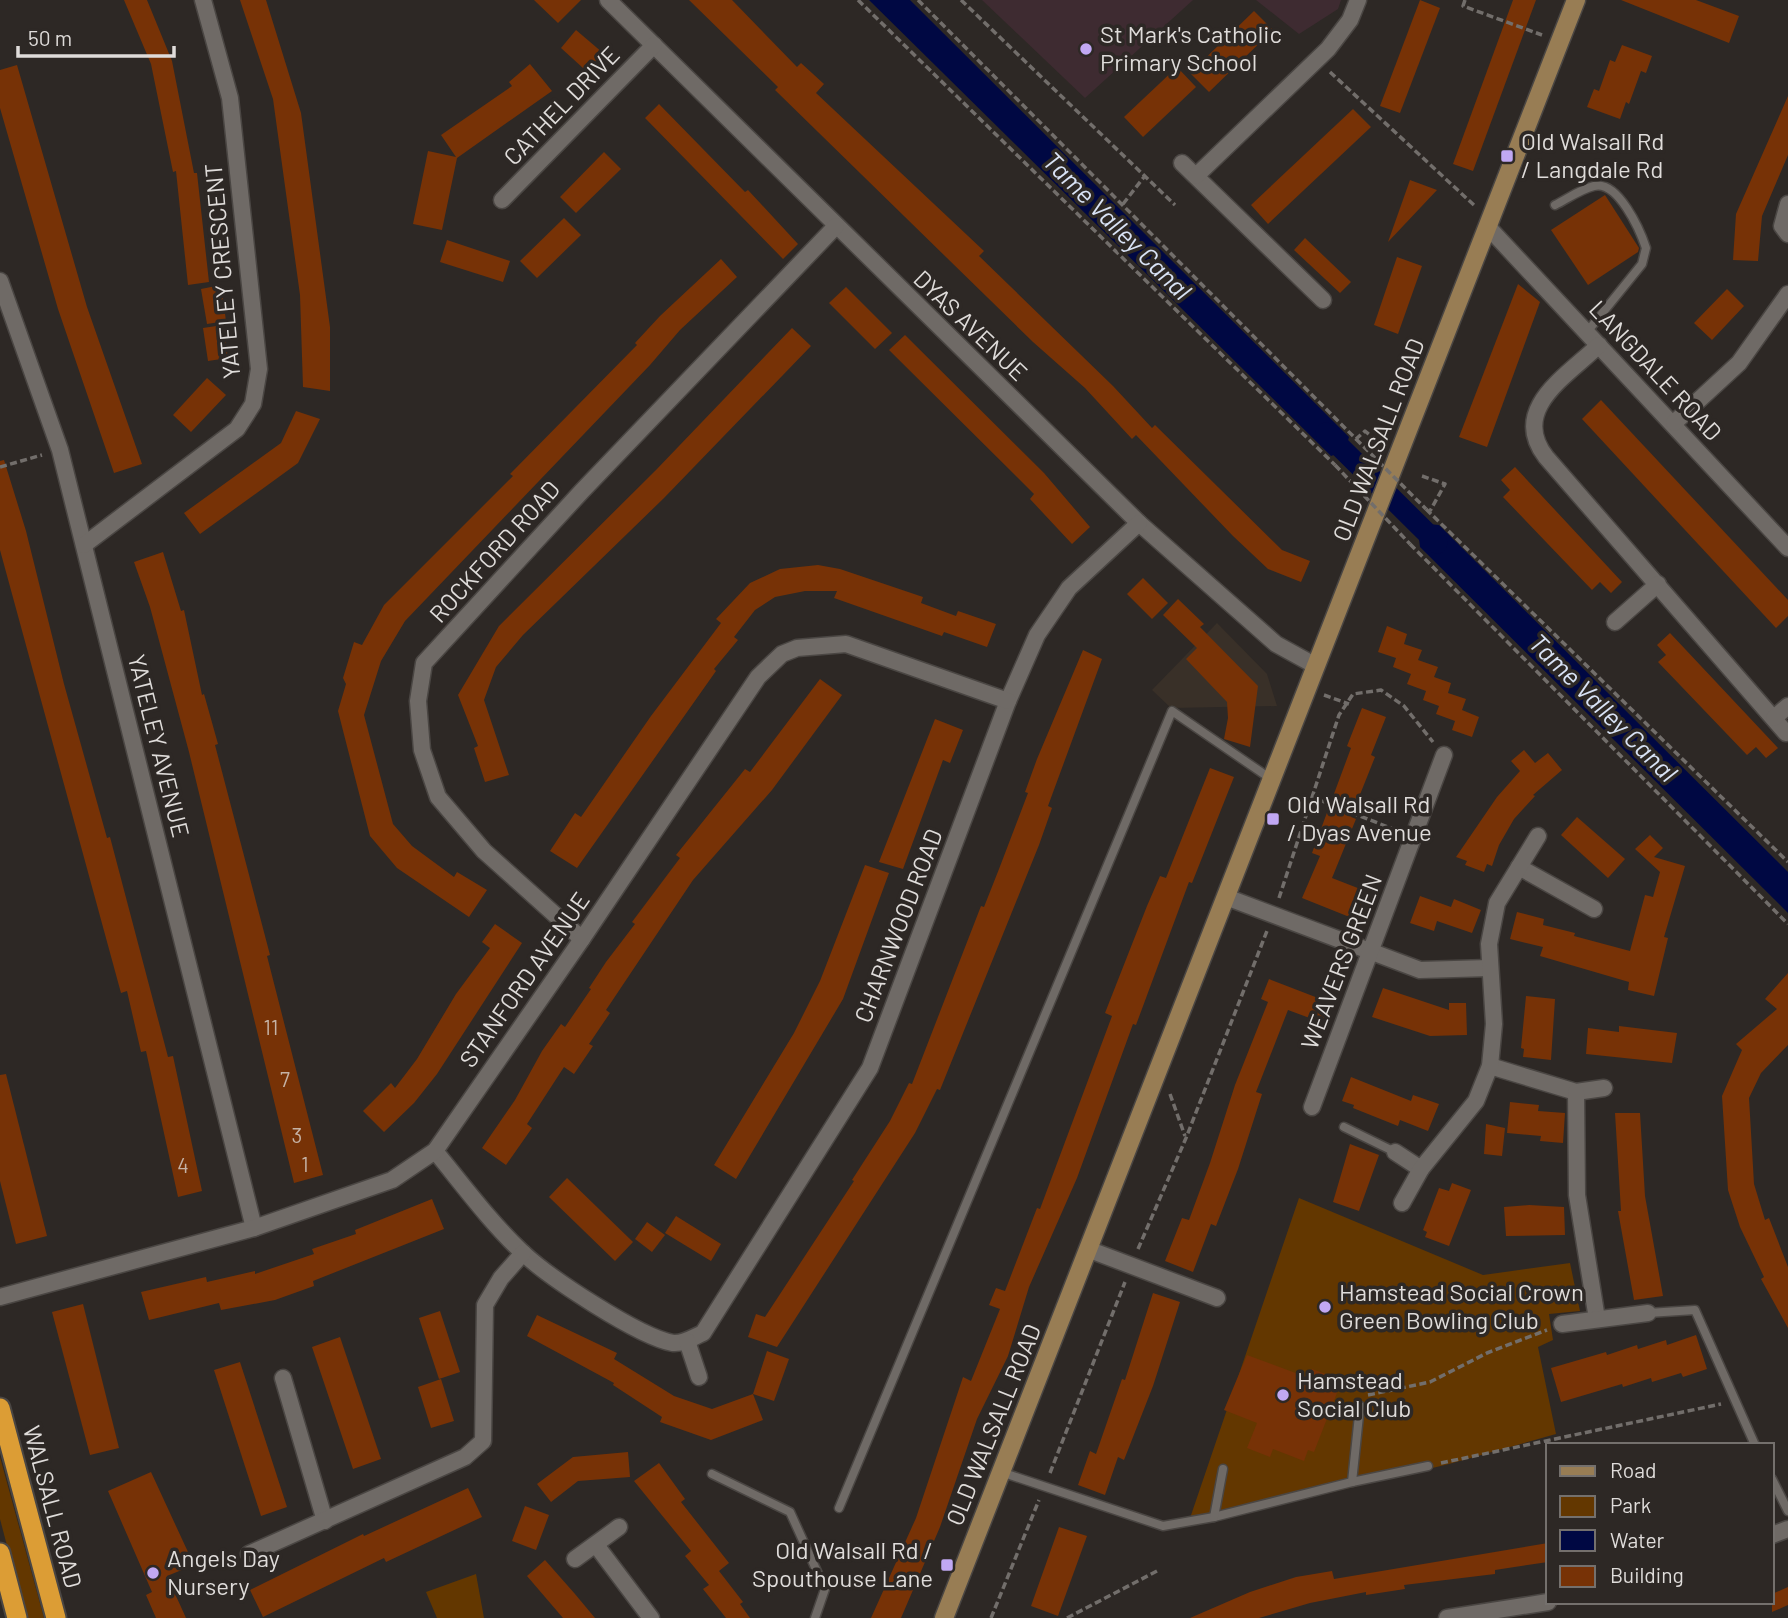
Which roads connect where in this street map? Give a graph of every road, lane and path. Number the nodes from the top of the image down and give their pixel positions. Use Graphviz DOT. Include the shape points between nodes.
graph roads {
  1 [pos="203,0"];
  2 [pos="608,0"];
  3 [pos="858,0"];
  4 [pos="918,0"];
  5 [pos="961,0"];
  6 [pos="1358,0"];
  7 [pos="1465,0"];
  8 [pos="1576,0"];
  9 [pos="1561,41"];
  10 [pos="654,45"];
  11 [pos="1316,60"];
  12 [pos="1182,163"];
  13 [pos="1196,176"];
  14 [pos="1144,177"];
  15 [pos="502,200"];
  16 [pos="1788,204"];
  17 [pos="1123,205"];
  18 [pos="1175,205"];
  19 [pos="1555,205"];
  20 [pos="1490,224"];
  21 [pos="836,226"];
  22 [pos="1788,234"];
  23 [pos="0,281"];
  24 [pos="1788,294"];
  25 [pos="1323,300"];
  26 [pos="1587,332"];
  27 [pos="1599,345"];
  28 [pos="1674,423"];
  29 [pos="1408,435"];
  30 [pos="1356,439"];
  31 [pos="60,450"];
  32 [pos="0,467"];
  33 [pos="1422,477"];
  34 [pos="1428,510"];
  35 [pos="1139,523"];
  36 [pos="84,545"];
  37 [pos="1788,548"];
  38 [pos="1658,584"];
  39 [pos="1615,622"];
  40 [pos="1316,666"];
  41 [pos="1307,689"];
  42 [pos="1009,701"];
  43 [pos="1349,704"];
  44 [pos="1788,706"];
  45 [pos="1773,718"];
  46 [pos="1786,733"];
  47 [pos="1444,755"];
  48 [pos="1271,779"];
  49 [pos="1312,797"];
  50 [pos="1538,836"];
  51 [pos="1413,837"];
  52 [pos="1788,862"];
  53 [pos="1519,867"];
  54 [pos="1226,897"];
  55 [pos="1594,909"];
  56 [pos="1273,915"];
  57 [pos="1788,924"];
  58 [pos="582,939"];
  59 [pos="1371,952"];
  60 [pos="1489,968"];
  61 [pos="1490,1066"];
  62 [pos="1604,1088"];
  63 [pos="1576,1092"];
  64 [pos="1172,1101"];
  65 [pos="1312,1107"];
  66 [pos="1344,1127"];
  67 [pos="1186,1138"];
  68 [pos="435,1151"];
  69 [pos="1395,1152"];
  70 [pos="1421,1170"];
  71 [pos="1402,1203"];
  72 [pos="254,1228"];
  73 [pos="1090,1250"];
  74 [pos="523,1253"];
  75 [pos="1131,1265"];
  76 [pos="0,1297"];
  77 [pos="1217,1298"];
  78 [pos="1648,1313"];
  79 [pos="1597,1319"];
  80 [pos="1562,1324"];
  81 [pos="687,1341"];
  82 [pos="699,1377"];
  83 [pos="284,1378"];
  84 [pos="1734,1402"];
  85 [pos="1360,1406"];
  86 [pos="0,1408"];
  87 [pos="1754,1443"];
  88 [pos="1428,1466"];
  89 [pos="1223,1469"];
  90 [pos="1001,1472"];
  91 [pos="712,1474"];
  92 [pos="1352,1482"];
  93 [pos="1774,1483"];
  94 [pos="1044,1488"];
  95 [pos="839,1508"];
  96 [pos="1788,1511"];
  97 [pos="1214,1517"];
  98 [pos="325,1521"];
  99 [pos="618,1527"];
  100 [pos="596,1545"];
  101 [pos="0,1553"];
  102 [pos="249,1554"];
  103 [pos="575,1559"];
  104 [pos="1157,1571"];
  105 [pos="1546,1602"];
  106 [pos="17,1618"];
  107 [pos="56,1618"];
  108 [pos="652,1618"];
  109 [pos="815,1618"];
  110 [pos="944,1618"];
  111 [pos="991,1618"];
  112 [pos="1067,1618"];
  113 [pos="1447,1618"];
  1 -- 36 [label="street, YATELEY CRESCENT" via="230,99 259,369 253,404 237,429"];
  2 -- 10 [label="street, DYAS AVENUE"];
  3 -- 57 [label="path, bridge" via="1335,465"];
  4 -- 17 [label="path"];
  5 -- 14 [label="path"];
  6 -- 11 [label="street" via="1350,20"];
  7 -- 9 [label="path" via="1463,6"];
  8 -- 9 [label="main road, OLD WALSALL ROAD"];
  9 -- 20 [label="main road, OLD WALSALL ROAD"];
  10 -- 15 [label="street, CATHEL DRIVE"];
  10 -- 21 [label="street, DYAS AVENUE"];
  11 -- 13 [label="street"];
  11 -- 20 [label="path"];
  12 -- 13 [label="street"];
  13 -- 25 [label="street"];
  14 -- 17 [label="path"];
  14 -- 18 [label="path"];
  16 -- 22 [label="street" via="1782,226"];
  17 -- 30 [label="path"];
  19 -- 26 [label="lane" via="1605,185 1617,193 1646,248 1643,264"];
  20 -- 26 [label="street, LANGDALE ROAD"];
  20 -- 29 [label="main road, OLD WALSALL ROAD"];
  21 -- 35 [label="street, DYAS AVENUE"];
  21 -- 58 [label="street, ROCKFORD ROAD" via="424,663 418,701 422,750 438,797 484,851"];
  23 -- 31 [label="street, YATELEY AVENUE"];
  24 -- 28 [label="street" via="1739,363"];
  26 -- 27 [label="street, LANGDALE ROAD"];
  27 -- 28 [label="street, LANGDALE ROAD"];
  27 -- 38 [label="street" via="1539,403 1535,438 1546,457"];
  28 -- 37 [label="street, LANGDALE ROAD"];
  29 -- 30 [label="path" via="1385,435 1376,440 1365,431"];
  29 -- 40 [label="main road, OLD WALSALL ROAD"];
  30 -- 34 [label="path, bridge"];
  31 -- 32 [label="path"];
  31 -- 36 [label="street, YATELEY AVENUE"];
  33 -- 34 [label="path" via="1445,484"];
  34 -- 52 [label="path"];
  35 -- 40 [label="street, DYAS AVENUE" via="1276,644"];
  35 -- 42 [label="street, CHARNWOOD ROAD" via="1069,588 1037,635"];
  36 -- 72 [label="street, YATELEY AVENUE"];
  38 -- 39 [label="street"];
  38 -- 45 [label="street"];
  40 -- 41 [label="main road, OLD WALSALL ROAD"];
  41 -- 43 [label="path"];
  41 -- 48 [label="main road, OLD WALSALL ROAD"];
  42 -- 58 [label="street, STANFORD AVENUE" via="846,644 782,654 758,677"];
  42 -- 81 [label="street, CHARNWOOD ROAD" via="870,1068 703,1333"];
  43 -- 47 [label="path" via="1353,694 1381,690 1404,706"];
  43 -- 49 [label="path" via="1339,715"];
  44 -- 45 [label="street"];
  45 -- 46 [label="street"];
  47 -- 51 [label="street, WEAVERS GREEN"];
  48 -- 54 [label="main road, OLD WALSALL ROAD"];
  48 -- 95 [label="lane" via="1172,711"];
  49 -- 51 [label="path"];
  49 -- 56 [label="path"];
  50 -- 53 [label="street"];
  51 -- 59 [label="street, WEAVERS GREEN"];
  53 -- 55 [label="street"];
  53 -- 60 [label="street" via="1497,903"];
  54 -- 56 [label="street"];
  54 -- 73 [label="main road, OLD WALSALL ROAD"];
  56 -- 59 [label="street"];
  56 -- 67 [label="path"];
  58 -- 68 [label="street, STANFORD AVENUE"];
  59 -- 60 [label="street" via="1420,970"];
  59 -- 65 [label="street, WEAVERS GREEN"];
  60 -- 61 [label="street" via="1494,1024"];
  61 -- 63 [label="street"];
  61 -- 70 [label="street" via="1476,1101"];
  62 -- 63 [label="street"];
  63 -- 79 [label="street" via="1577,1195"];
  64 -- 67 [label="path"];
  66 -- 69 [label="lane"];
  67 -- 75 [label="path"];
  68 -- 72 [label="street, STANFORD AVENUE" via="392,1180"];
  68 -- 74 [label="street"];
  69 -- 70 [label="street"];
  70 -- 71 [label="street"];
  72 -- 76 [label="street, STANFORD AVENUE"];
  73 -- 75 [label="street"];
  73 -- 90 [label="main road, OLD WALSALL ROAD"];
  74 -- 81 [label="street" via="574,1292 636,1327 674,1343"];
  74 -- 98 [label="street" via="485,1305 483,1441 465,1457"];
  75 -- 77 [label="street"];
  75 -- 94 [label="path"];
  78 -- 79 [label="street"];
  78 -- 84 [label="lane" via="1695,1310"];
  79 -- 80 [label="street"];
  80 -- 85 [label="path" via="1430,1381 1367,1395"];
  81 -- 82 [label="street"];
  83 -- 98 [label="street"];
  84 -- 87 [label="lane"];
  84 -- 88 [label="path"];
  85 -- 92 [label="lane"];
  86 -- 107 [label="highway, WALSALL ROAD"];
  88 -- 92 [label="lane"];
  89 -- 97 [label="lane"];
  90 -- 94 [label="lane"];
  90 -- 110 [label="main road, OLD WALSALL ROAD"];
  91 -- 109 [label="lane" via="790,1512 825,1589"];
  92 -- 97 [label="lane"];
  93 -- 96 [label="lane"];
  94 -- 97 [label="lane" via="1163,1526"];
  94 -- 111 [label="path"];
  98 -- 102 [label="street"];
  99 -- 100 [label="street"];
  100 -- 103 [label="street"];
  100 -- 108 [label="street"];
  101 -- 106 [label="highway"];
  104 -- 112 [label="path"];
  105 -- 113 [label="street"];
}
